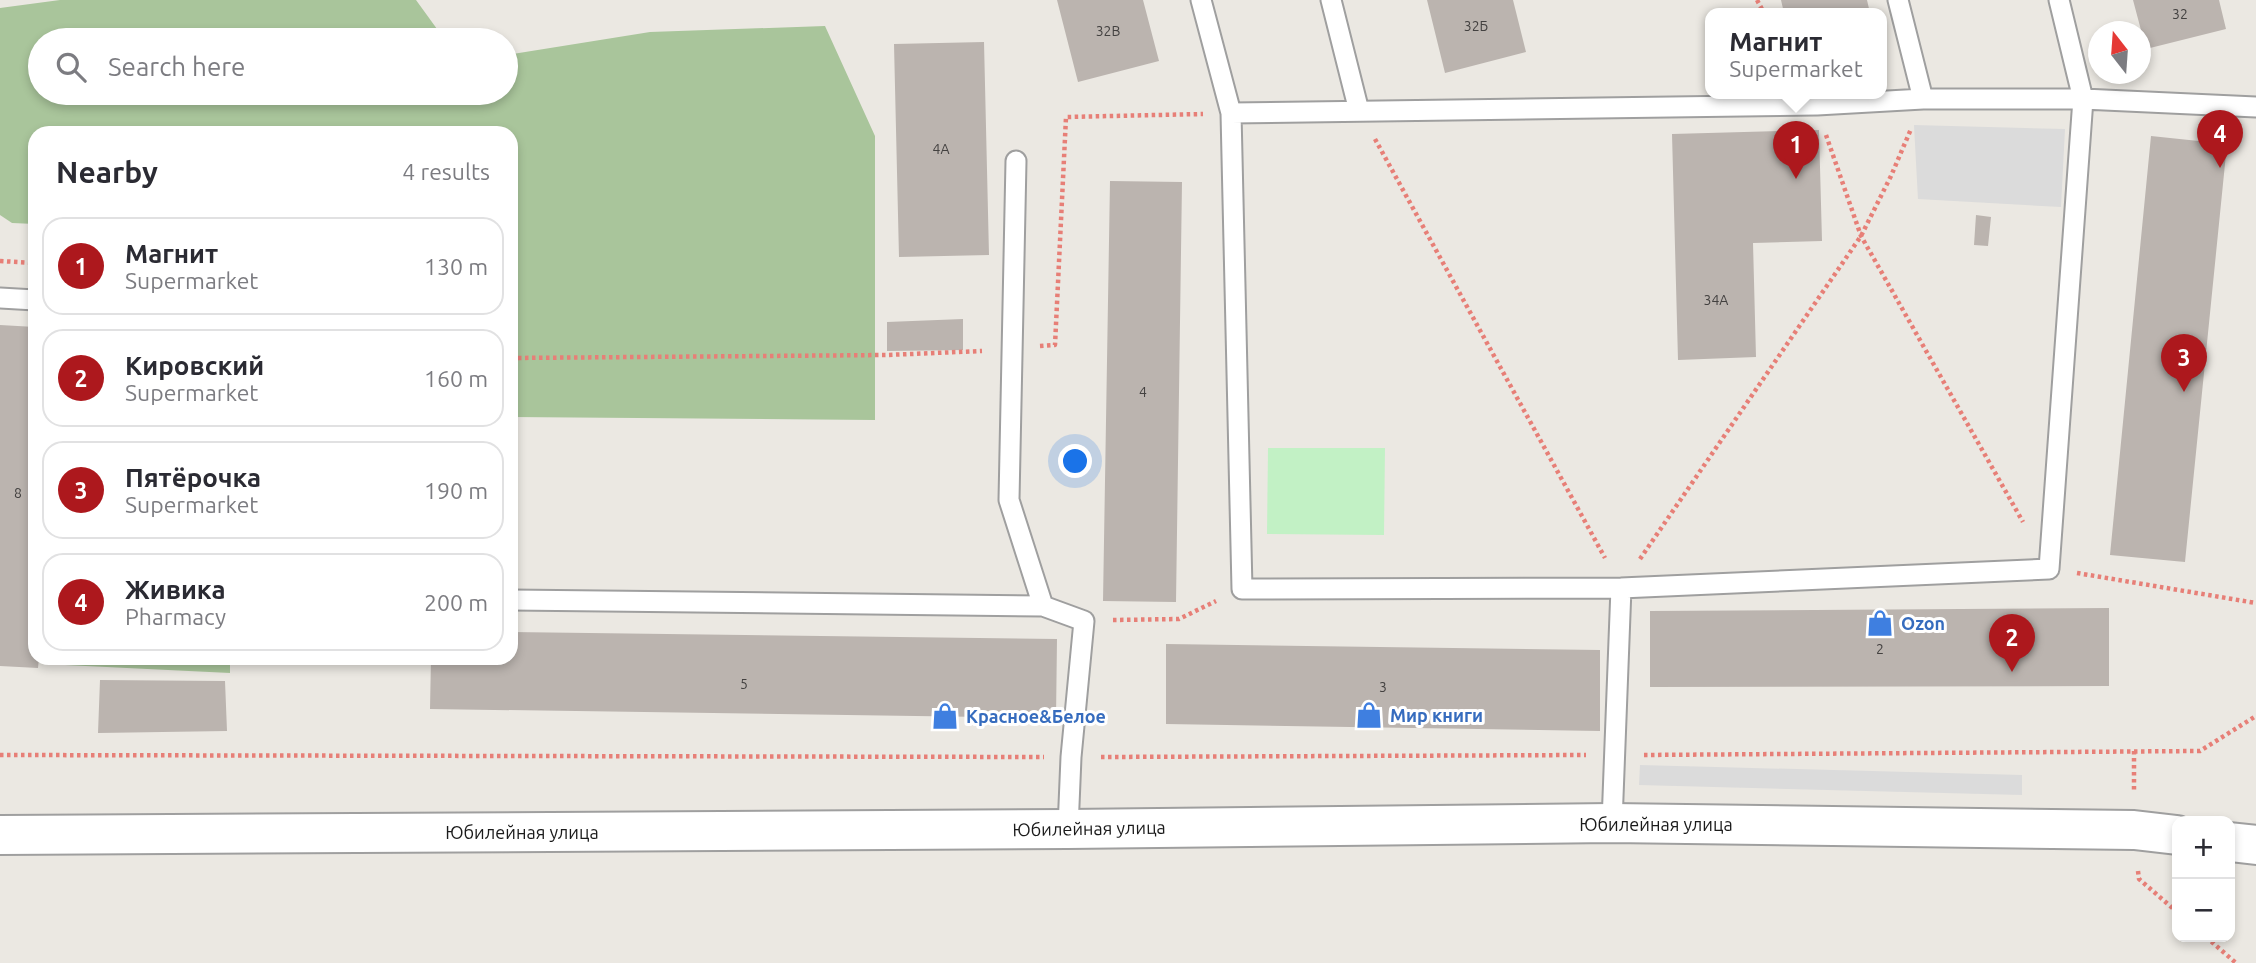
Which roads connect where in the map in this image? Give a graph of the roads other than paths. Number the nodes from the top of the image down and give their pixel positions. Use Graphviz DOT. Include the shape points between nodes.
graph roads {
  1 [pos="1201,0"];
  2 [pos="1331,0"];
  3 [pos="1898,0"];
  4 [pos="2059,0"];
  5 [pos="1923,99"];
  6 [pos="2083,99"];
  7 [pos="2256,107"];
  8 [pos="1359,111"];
  9 [pos="1231,113"];
  10 [pos="1016,161"];
  11 [pos="0,298"];
  12 [pos="28,300"];
  13 [pos="1621,588"];
  14 [pos="518,600"];
  15 [pos="1043,606"];
  16 [pos="1612,823"];
  17 [pos="1068,829"];
  18 [pos="2172,834"];
  19 [pos="0,835"];
  20 [pos="2235,843"];
  21 [pos="2256,845"];
  1 -- 9 [label="lane"];
  2 -- 8 [label="lane"];
  3 -- 5 [label="lane"];
  4 -- 6 [label="lane"];
  5 -- 6 [label="lane"];
  5 -- 8 [label="lane" via="1816,105"];
  6 -- 7 [label="lane"];
  6 -- 13 [label="lane" via="2049,569"];
  8 -- 9 [label="lane"];
  9 -- 13 [label="lane" via="1242,589"];
  10 -- 15 [label="lane" via="1009,500"];
  11 -- 12 [label="lane"];
  13 -- 16 [label="lane"];
  14 -- 15 [label="lane"];
  15 -- 17 [label="lane" via="1084,621"];
  16 -- 17 [label="street, Юбилейная улица"];
  16 -- 18 [label="street, Юбилейная улица" via="2134,830"];
  17 -- 19 [label="street, Юбилейная улица"];
  20 -- 21 [label="street"];
}
